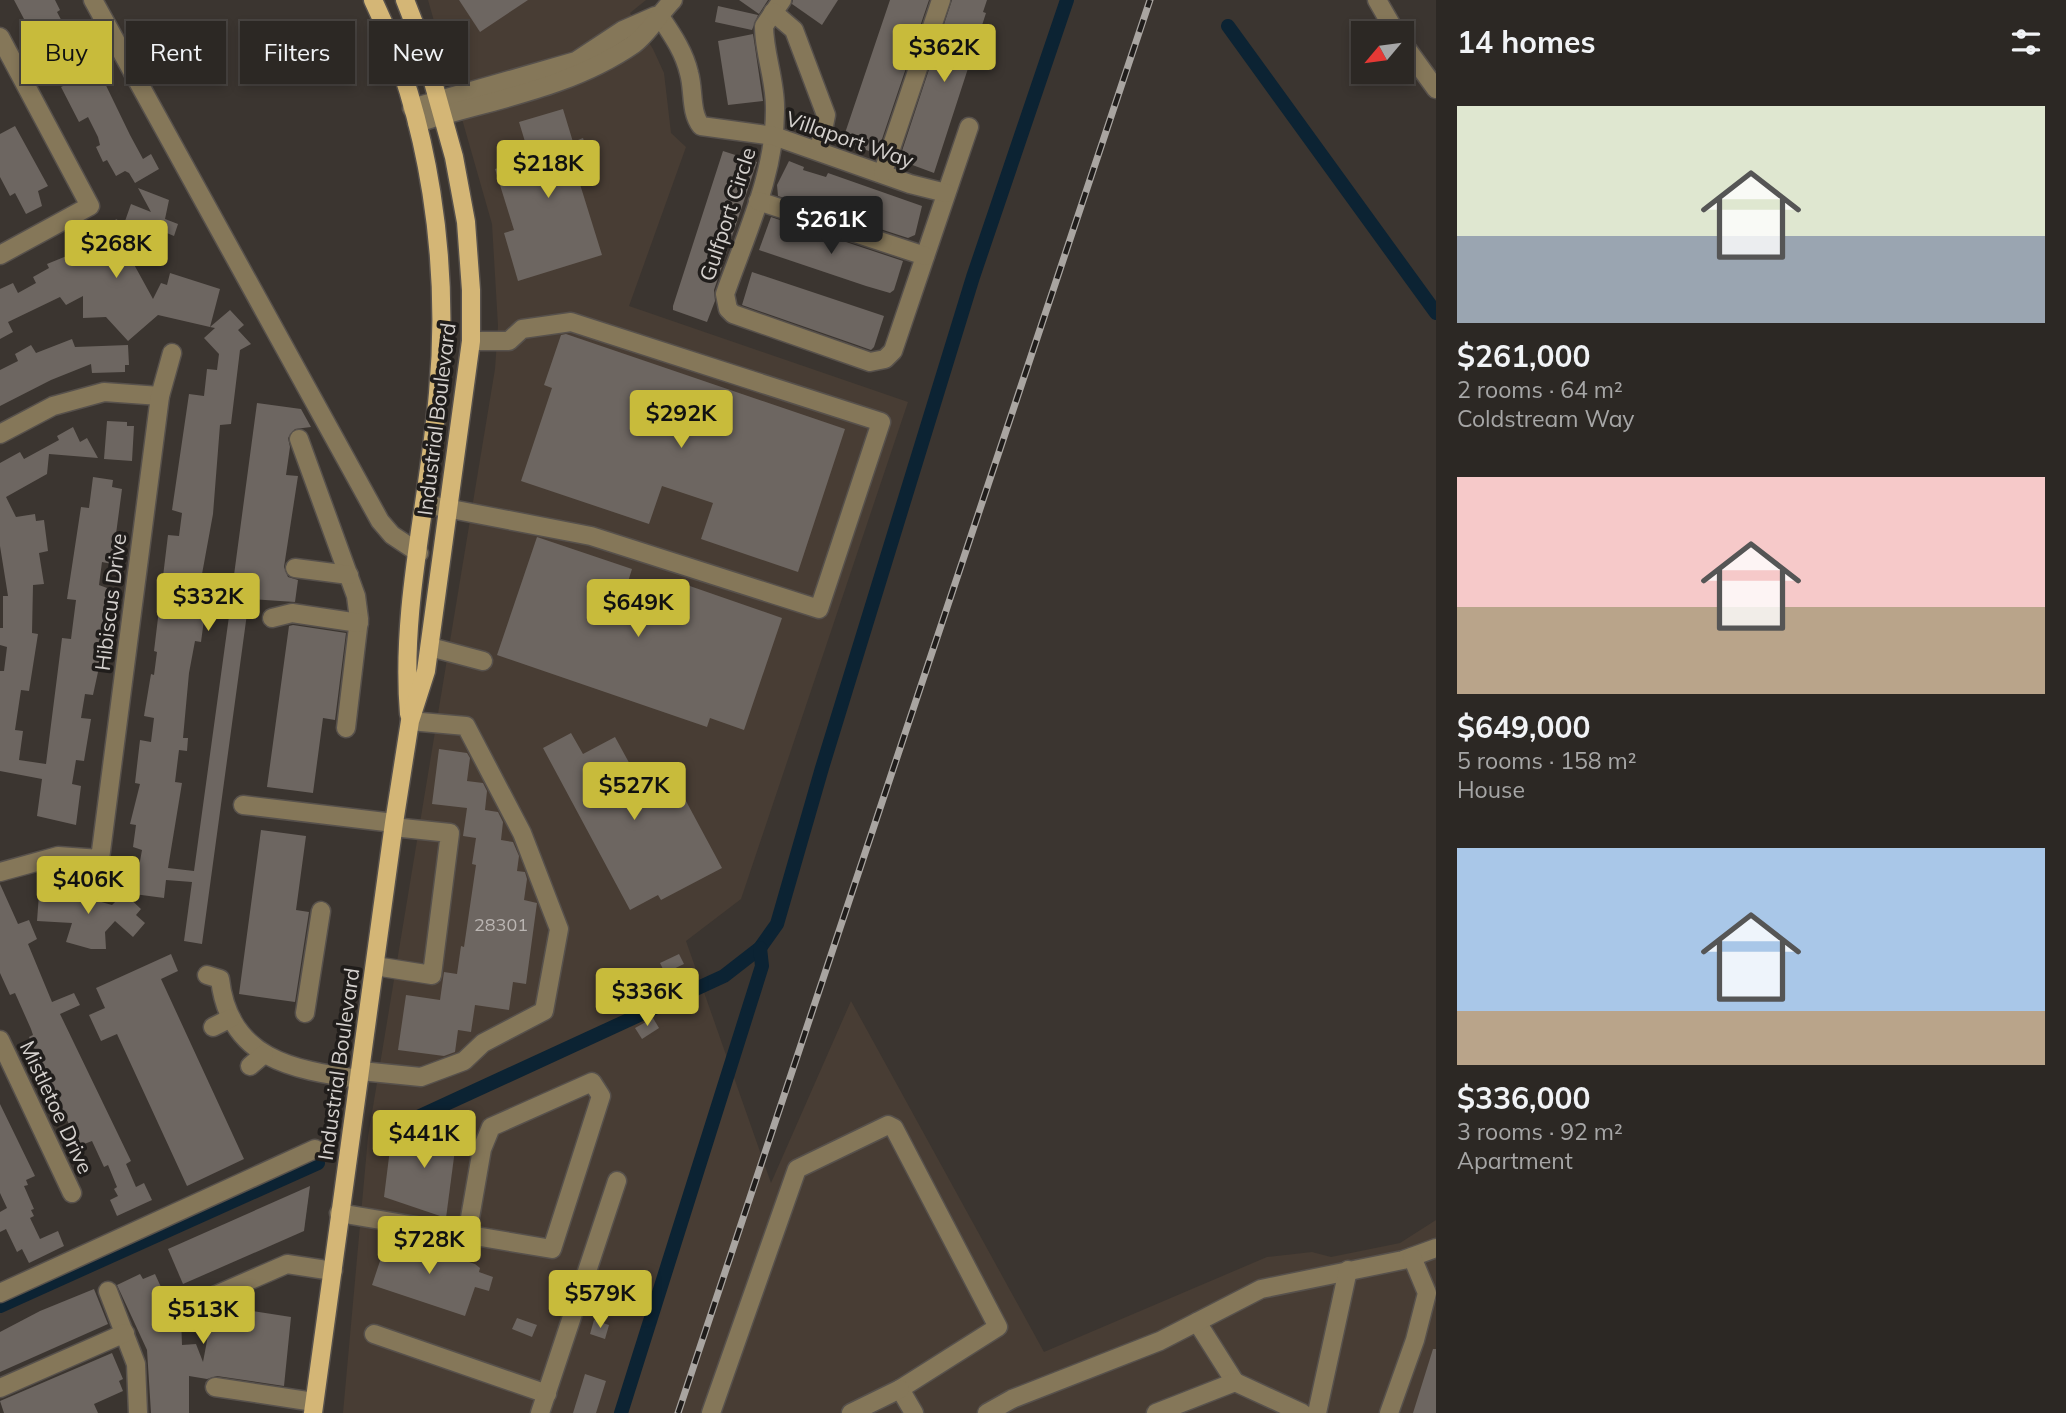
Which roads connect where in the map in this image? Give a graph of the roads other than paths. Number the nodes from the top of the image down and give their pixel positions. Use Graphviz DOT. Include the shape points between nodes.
graph roads {
  1 [pos="93,0"];
  2 [pos="373,0"];
  3 [pos="405,0"];
  4 [pos="673,0"];
  5 [pos="941,0"];
  6 [pos="1377,0"];
  7 [pos="778,6"];
  8 [pos="659,15"];
  9 [pos="1389,21"];
  10 [pos="0,37"];
  11 [pos="1414,59"];
  12 [pos="1436,89"];
  13 [pos="442,107"];
  14 [pos="414,116"];
  15 [pos="969,127"];
  16 [pos="774,136"];
  17 [pos="819,151"];
  18 [pos="883,172"];
  19 [pos="946,193"];
  20 [pos="758,201"];
  21 [pos="0,255"];
  22 [pos="925,257"];
  23 [pos="471,341"];
  24 [pos="172,353"];
  25 [pos="160,396"];
  26 [pos="0,434"];
  27 [pos="299,439"];
  28 [pos="425,504"];
  29 [pos="449,509"];
  30 [pos="419,553"];
  31 [pos="295,568"];
  32 [pos="349,575"];
  33 [pos="272,618"];
  34 [pos="359,623"];
  35 [pos="429,647"];
  36 [pos="483,661"];
  37 [pos="410,721"];
  38 [pos="346,728"];
  39 [pos="243,805"];
  40 [pos="394,825"];
  41 [pos="0,872"];
  42 [pos="321,911"];
  43 [pos="375,966"];
  44 [pos="207,975"];
  45 [pos="305,1013"];
  46 [pos="231,1018"];
  47 [pos="213,1027"];
  48 [pos="0,1040"];
  49 [pos="264,1054"];
  50 [pos="5,1065"];
  51 [pos="250,1066"];
  52 [pos="360,1075"];
  53 [pos="315,1149"];
  54 [pos="617,1181"];
  55 [pos="72,1193"];
  56 [pos="339,1213"];
  57 [pos="467,1235"];
  58 [pos="1436,1248"];
  59 [pos="1412,1257"];
  60 [pos="1348,1270"];
  61 [pos="333,1271"];
  62 [pos="108,1291"];
  63 [pos="0,1293"];
  64 [pos="201,1302"];
  65 [pos="1197,1322"];
  66 [pos="125,1333"];
  67 [pos="374,1334"];
  68 [pos="1234,1382"];
  69 [pos="215,1387"];
  70 [pos="0,1388"];
  71 [pos="900,1389"];
  72 [pos="547,1394"];
  73 [pos="314,1407"];
  74 [pos="138,1413"];
  75 [pos="540,1413"];
  76 [pos="711,1413"];
  77 [pos="851,1413"];
  78 [pos="914,1413"];
  79 [pos="987,1413"];
  80 [pos="1156,1413"];
  81 [pos="1302,1413"];
  82 [pos="1317,1413"];
  83 [pos="1389,1413"];
  1 -- 30 [label="street" via="380,521"];
  2 -- 14 [label="main road, Industrial Boulevard"];
  3 -- 13 [label="main road, Industrial Boulevard"];
  4 -- 8 [label="street"];
  5 -- 18 [label="street"];
  6 -- 9 [label="street"];
  7 -- 16 [label="street, Gulfport Circle" via="764,26 775,105"];
  7 -- 17 [label="street" via="794,30 826,116"];
  8 -- 13 [label="street" via="623,30 576,61"];
  8 -- 16 [label="street, Villaport Way" via="689,71 699,123 715,130"];
  10 -- 21 [label="street" via="90,206"];
  11 -- 12 [label="street"];
  13 -- 14 [label="street"];
  13 -- 23 [label="main road, Industrial Boulevard" via="466,222"];
  14 -- 28 [label="main road, Industrial Boulevard" via="432,209 441,293 439,391"];
  15 -- 19 [label="street, Gulfport Circle"];
  16 -- 17 [label="street, Villaport Way"];
  16 -- 20 [label="street, Gulfport Circle"];
  17 -- 18 [label="street, Villaport Way"];
  18 -- 19 [label="street, Villaport Way"];
  19 -- 22 [label="street, Gulfport Circle"];
  20 -- 22 [label="street"];
  20 -- 22 [label="street, Gulfport Circle" via="725,294 728,309 739,318 870,362 885,359 894,351"];
  23 -- 29 [label="main road, Industrial Boulevard"];
  23 -- 29 [label="street" via="509,341 522,329 571,322 881,422 819,609 592,536"];
  24 -- 25 [label="street, Hibiscus Drive"];
  25 -- 26 [label="street" via="104,392 53,406"];
  25 -- 41 [label="street, Hibiscus Drive" via="100,859 58,856"];
  27 -- 32 [label="street"];
  28 -- 29 [label="street"];
  28 -- 30 [label="main road, Industrial Boulevard"];
  29 -- 35 [label="main road, Industrial Boulevard"];
  30 -- 37 [label="main road, Industrial Boulevard" via="405,664"];
  31 -- 32 [label="street"];
  32 -- 34 [label="street"];
  33 -- 34 [label="street" via="292,613"];
  34 -- 38 [label="street"];
  35 -- 36 [label="street"];
  35 -- 37 [label="main road, Industrial Boulevard"];
  37 -- 40 [label="main road, Industrial Boulevard"];
  37 -- 52 [label="street" via="466,726 522,833 559,929 544,1011 483,1044 464,1062 421,1077"];
  39 -- 40 [label="street"];
  40 -- 43 [label="main road, Industrial Boulevard"];
  40 -- 43 [label="street" via="450,834 432,975"];
  42 -- 45 [label="street"];
  43 -- 52 [label="main road, Industrial Boulevard"];
  44 -- 46 [label="street" via="219,979"];
  46 -- 47 [label="street"];
  46 -- 49 [label="street"];
  48 -- 50 [label="street, Mistletoe Drive"];
  49 -- 51 [label="street"];
  49 -- 52 [label="street" via="299,1070"];
  50 -- 55 [label="street, Mistletoe Drive"];
  52 -- 56 [label="main road, Industrial Boulevard"];
  53 -- 63 [label="street"];
  54 -- 72 [label="street"];
  56 -- 57 [label="street"];
  56 -- 61 [label="main road, Industrial Boulevard"];
  57 -- 57 [label="street" via="552,1249 601,1096 592,1082 491,1127 482,1149"];
  58 -- 59 [label="street"];
  59 -- 60 [label="street"];
  59 -- 83 [label="street" via="1426,1293"];
  60 -- 65 [label="street" via="1261,1289"];
  60 -- 82 [label="street"];
  61 -- 64 [label="street" via="287,1264"];
  61 -- 73 [label="main road, Industrial Boulevard"];
  62 -- 66 [label="street"];
  65 -- 68 [label="street"];
  65 -- 79 [label="street"];
  66 -- 70 [label="street"];
  66 -- 74 [label="street" via="136,1364"];
  67 -- 72 [label="street"];
  68 -- 80 [label="street"];
  68 -- 81 [label="street"];
  69 -- 73 [label="street"];
  71 -- 76 [label="street" via="998,1327 894,1128 888,1125 797,1170"];
  71 -- 77 [label="street"];
  71 -- 78 [label="street"];
  72 -- 75 [label="street"];
}
